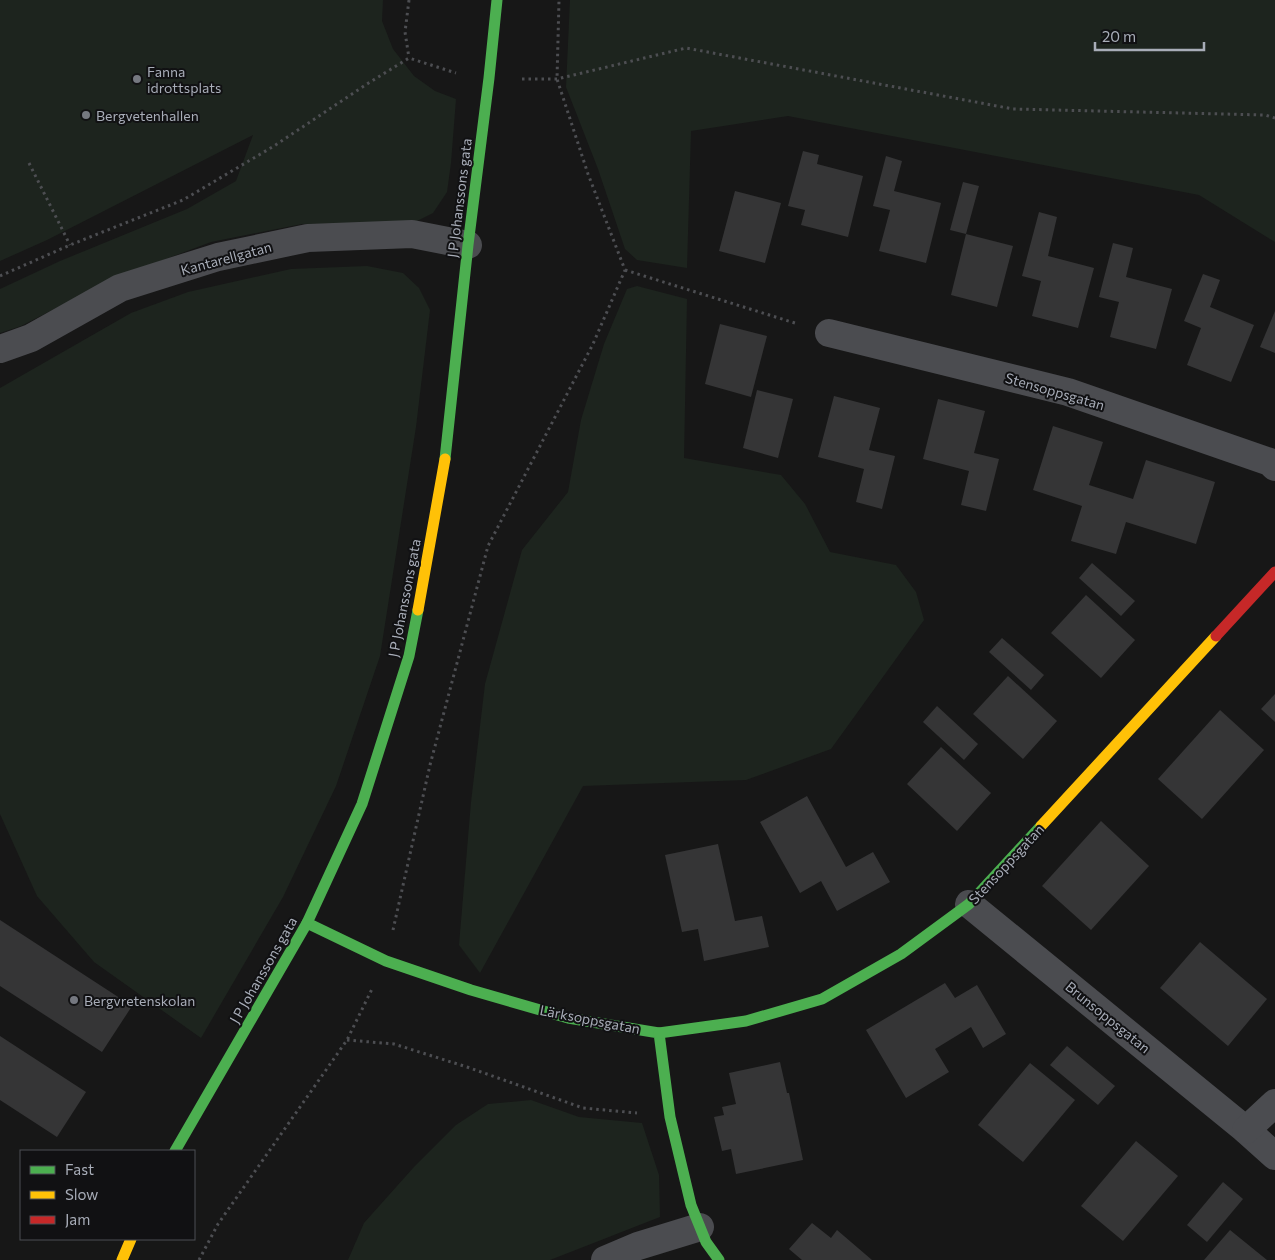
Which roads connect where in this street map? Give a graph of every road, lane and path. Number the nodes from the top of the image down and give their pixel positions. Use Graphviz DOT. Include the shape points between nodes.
graph roads {
  1 [pos="409,0"];
  2 [pos="497,0"];
  3 [pos="560,0"];
  4 [pos="409,58"];
  5 [pos="489,78"];
  6 [pos="557,79"];
  7 [pos="1275,118"];
  8 [pos="29,163"];
  9 [pos="70,245"];
  10 [pos="468,245"];
  11 [pos="625,270"];
  12 [pos="0,276"];
  13 [pos="829,333"];
  14 [pos="0,348"];
  15 [pos="1275,467"];
  16 [pos="1275,572"];
  17 [pos="969,904"];
  18 [pos="307,923"];
  19 [pos="386,961"];
  20 [pos="659,1033"];
  21 [pos="347,1040"];
  22 [pos="1275,1103"];
  23 [pos="670,1117"];
  24 [pos="1246,1130"];
  25 [pos="176,1150"];
  26 [pos="1275,1156"];
  27 [pos="700,1227"];
  28 [pos="131,1240"];
  29 [pos="122,1260"];
  30 [pos="198,1260"];
  31 [pos="605,1260"];
  32 [pos="719,1260"];
  1 -- 4 [label="path" via="405,32"];
  2 -- 5 [label="street, J P Johanssons gata"];
  3 -- 6 [label="path"];
  4 -- 5 [label="path" via="457,73"];
  4 -- 9 [label="path" via="274,146 183,200"];
  5 -- 6 [label="path"];
  5 -- 10 [label="street, J P Johanssons gata"];
  6 -- 7 [label="path" via="686,48 1013,109 1266,115"];
  6 -- 11 [label="path" via="588,174"];
  8 -- 9 [label="path"];
  9 -- 12 [label="path"];
  10 -- 14 [label="street, Kantarellgatan" via="412,234 308,238 218,257 120,288 31,338"];
  10 -- 18 [label="street, J P Johanssons gata" via="444,467 409,656 362,804"];
  11 -- 13 [label="path"];
  11 -- 19 [label="path" via="593,344 488,546 430,765"];
  13 -- 15 [label="street, Stensoppsgatan" via="1068,392 1270,462"];
  16 -- 17 [label="street, Stensoppsgatan"];
  17 -- 20 [label="street, Stensoppsgatan" via="901,954 822,999 746,1021"];
  17 -- 24 [label="street, Brunsoppsgatan"];
  18 -- 19 [label="street, Lärksoppsgatan"];
  18 -- 25 [label="street, J P Johanssons gata"];
  19 -- 20 [label="street, Lärksoppsgatan" via="568,1018"];
  19 -- 21 [label="path"];
  20 -- 23 [label="street, Lärksoppsgatan"];
  21 -- 23 [label="path" via="394,1044 582,1108"];
  21 -- 30 [label="path" via="218,1224"];
  22 -- 24 [label="street"];
  23 -- 27 [label="street, Lärksoppsgatan" via="691,1204"];
  24 -- 26 [label="street, Brunsoppsgatan"];
  27 -- 31 [label="street"];
  27 -- 32 [label="street, Lärksoppsgatan"];
  28 -- 29 [label="street"];
}
